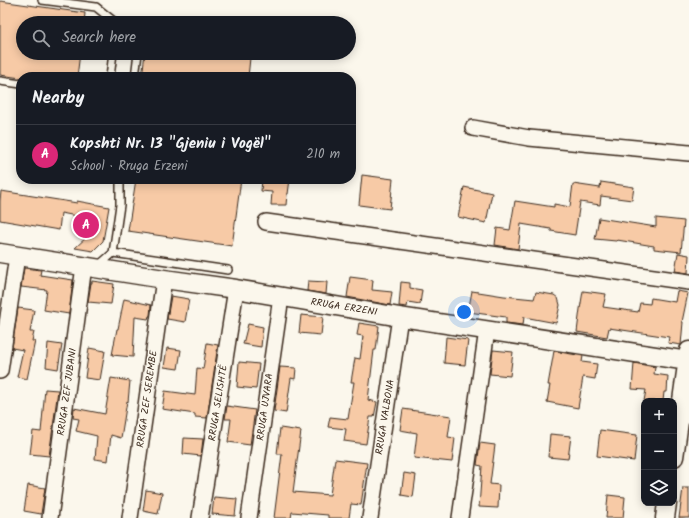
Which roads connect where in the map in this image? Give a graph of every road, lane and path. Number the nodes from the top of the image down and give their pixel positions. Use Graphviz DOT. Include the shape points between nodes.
graph roads {
  1 [pos="42,0"];
  2 [pos="107,16"];
  3 [pos="113,60"];
  4 [pos="137,60"];
  5 [pos="111,72"];
  6 [pos="135,72"];
  7 [pos="0,81"];
  8 [pos="16,83"];
  9 [pos="473,128"];
  10 [pos="689,153"];
  11 [pos="120,184"];
  12 [pos="266,222"];
  13 [pos="113,253"];
  14 [pos="9,254"];
  15 [pos="90,267"];
  16 [pos="228,270"];
  17 [pos="164,279"];
  18 [pos="689,282"];
  19 [pos="236,289"];
  20 [pos="281,297"];
  21 [pos="400,317"];
  22 [pos="487,330"];
  23 [pos="688,356"];
  24 [pos="0,371"];
  25 [pos="677,435"];
  26 [pos="667,506"];
  27 [pos="50,518"];
  28 [pos="130,518"];
  29 [pos="200,518"];
  30 [pos="249,518"];
  31 [pos="370,518"];
  32 [pos="460,518"];
  33 [pos="665,518"];
  1 -- 2 [label="lane" via="96,7"];
  3 -- 5 [label="lane"];
  4 -- 6 [label="lane"];
  7 -- 8 [label="lane"];
  9 -- 10 [label="street" via="529,138"];
  11 -- 13 [label="lane" via="120,204"];
  12 -- 18 [label="street"];
  13 -- 15 [label="lane"];
  13 -- 16 [label="lane"];
  14 -- 15 [label="street, RRUGA ERZENI"];
  14 -- 24 [label="street"];
  15 -- 17 [label="street, RRUGA ERZENI"];
  15 -- 27 [label="street, RRUGA ZEF JUBANI"];
  17 -- 19 [label="street, RRUGA ERZENI"];
  17 -- 28 [label="street, RRUGA ZEF SEREMBE"];
  19 -- 20 [label="street, RRUGA ERZENI"];
  19 -- 29 [label="street, RRUGA SELISHTË"];
  20 -- 21 [label="street, RRUGA ERZENI"];
  20 -- 30 [label="street, RRUGA UJVARA"];
  21 -- 22 [label="street, RRUGA ERZENI"];
  21 -- 31 [label="street, RRUGA VALBONA"];
  22 -- 23 [label="street, RRUGA ERZENI"];
  22 -- 32 [label="street"];
  23 -- 25 [label="street"];
  26 -- 33 [label="street"];
}
